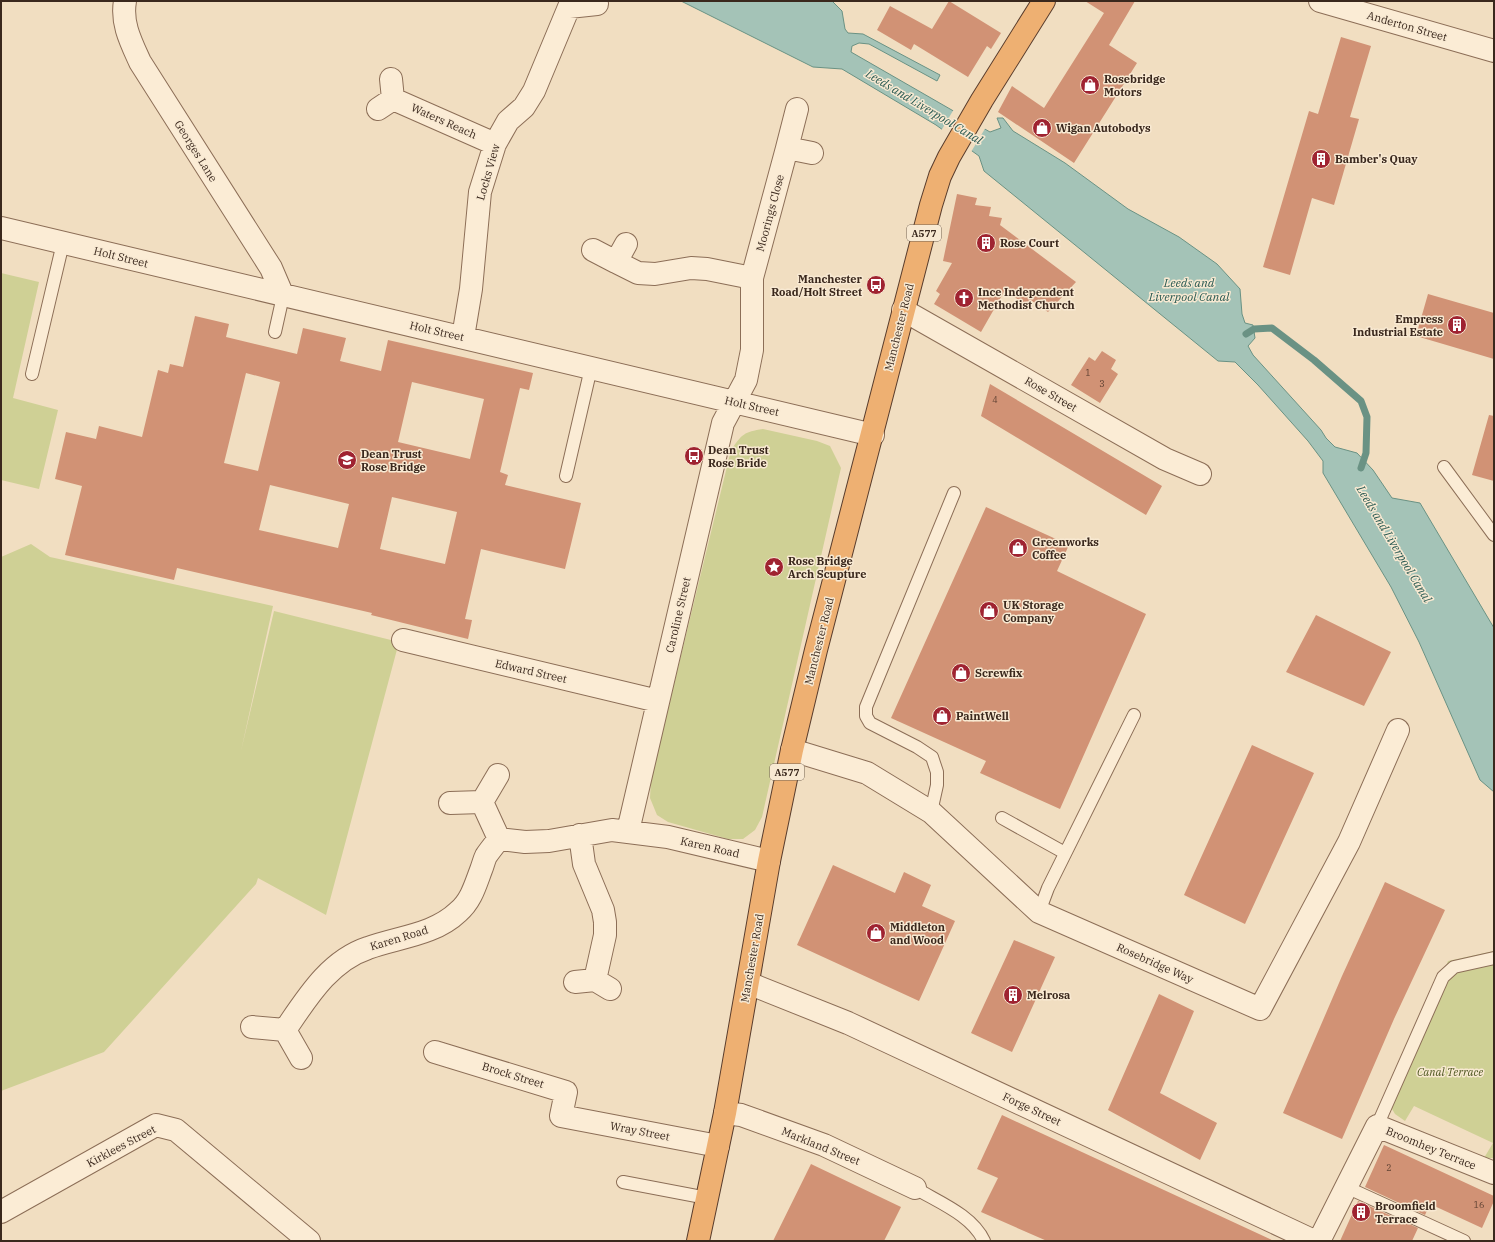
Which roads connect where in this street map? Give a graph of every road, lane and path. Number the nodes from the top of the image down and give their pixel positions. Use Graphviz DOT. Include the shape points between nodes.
graph roads {
  1 [pos="125,1"];
  2 [pos="1044,1"];
  3 [pos="1320,1"];
  4 [pos="567,4"];
  5 [pos="597,4"];
  6 [pos="1494,50"];
  7 [pos="388,96"];
  8 [pos="797,109"];
  9 [pos="495,144"];
  10 [pos="787,148"];
  11 [pos="812,153"];
  12 [pos="1,228"];
  13 [pos="63,243"];
  14 [pos="593,250"];
  15 [pos="752,278"];
  16 [pos="283,296"];
  17 [pos="903,310"];
  18 [pos="275,332"];
  19 [pos="463,337"];
  20 [pos="591,368"];
  21 [pos="32,374"];
  22 [pos="734,402"];
  23 [pos="873,435"];
  24 [pos="1444,467"];
  25 [pos="1200,474"];
  26 [pos="566,476"];
  27 [pos="954,493"];
  28 [pos="1494,535"];
  29 [pos="403,640"];
  30 [pos="658,701"];
  31 [pos="1134,715"];
  32 [pos="1398,730"];
  33 [pos="792,750"];
  34 [pos="498,775"];
  35 [pos="482,802"];
  36 [pos="450,803"];
  37 [pos="931,812"];
  38 [pos="1002,818"];
  39 [pos="628,831"];
  40 [pos="580,836"];
  41 [pos="499,839"];
  42 [pos="1065,853"];
  43 [pos="768,861"];
  44 [pos="1039,912"];
  45 [pos="1494,958"];
  46 [pos="748,983"];
  47 [pos="593,984"];
  48 [pos="252,1027"];
  49 [pos="285,1030"];
  50 [pos="436,1052"];
  51 [pos="301,1058"];
  52 [pos="725,1113"];
  53 [pos="561,1116"];
  54 [pos="1377,1126"];
  55 [pos="718,1146"];
  56 [pos="1494,1173"];
  57 [pos="623,1182"];
  58 [pos="1346,1187"];
  59 [pos="915,1188"];
  60 [pos="707,1198"];
  61 [pos="1,1212"];
  62 [pos="309,1241"];
  63 [pos="698,1241"];
  64 [pos="984,1241"];
  65 [pos="1314,1241"];
  66 [pos="1319,1241"];
  67 [pos="1464,1241"];
  1 -- 16 [label="street, Georges Lane" via="126,30 140,62 271,268"];
  2 -- 17 [label="highway, Manchester Road / A577" via="982,100 940,176"];
  3 -- 6 [label="street, Anderton Street"];
  4 -- 5 [label="street, Locks View"];
  4 -- 9 [label="street, Locks View" via="534,91 524,107 508,121"];
  7 -- 9 [label="street, Waters Reach"];
  8 -- 10 [label="street, Moorings Close"];
  9 -- 19 [label="street, Locks View" via="480,192 471,289"];
  10 -- 11 [label="street"];
  10 -- 15 [label="street, Moorings Close"];
  12 -- 13 [label="street, Holt Street"];
  13 -- 16 [label="street, Holt Street"];
  13 -- 21 [label="lane"];
  14 -- 15 [label="street" via="621,253 638,273 655,274 691,268"];
  15 -- 22 [label="street, Moorings Close" via="752,350 746,380"];
  16 -- 18 [label="lane"];
  16 -- 19 [label="street, Holt Street"];
  17 -- 23 [label="highway, Manchester Road / A577"];
  17 -- 25 [label="street, Rose Street" via="1165,459"];
  19 -- 20 [label="street, Holt Street"];
  20 -- 22 [label="street, Holt Street"];
  20 -- 26 [label="lane"];
  22 -- 23 [label="street, Holt Street"];
  22 -- 30 [label="street, Caroline Street" via="723,423"];
  23 -- 33 [label="highway, Manchester Road / A577"];
  24 -- 28 [label="lane"];
  27 -- 37 [label="lane" via="866,707 866,716 870,723 932,757 937,772 937,785"];
  29 -- 30 [label="street, Edward Street"];
  30 -- 39 [label="street, Caroline Street"];
  31 -- 42 [label="lane"];
  32 -- 44 [label="street, Rosebridge Way" via="1349,842 1260,1010"];
  33 -- 37 [label="street, Rosebridge Way" via="867,773"];
  33 -- 43 [label="highway, Manchester Road / A577"];
  34 -- 35 [label="street"];
  35 -- 36 [label="street"];
  35 -- 41 [label="street"];
  37 -- 44 [label="street, Rosebridge Way"];
  38 -- 42 [label="lane"];
  39 -- 40 [label="street, Karen Road" via="612,830"];
  39 -- 43 [label="street, Karen Road" via="668,837"];
  40 -- 41 [label="street, Karen Road" via="525,842"];
  40 -- 47 [label="street" via="584,864 603,910 605,922 605,935"];
  41 -- 49 [label="street, Karen Road" via="486,856 471,897 458,913 441,925 367,948 345,959 310,993"];
  42 -- 44 [label="lane"];
  43 -- 46 [label="highway, Manchester Road / A577"];
  45 -- 54 [label="lane" via="1454,967 1443,977"];
  46 -- 52 [label="highway, Manchester Road / A577"];
  46 -- 65 [label="street, Forge Street" via="848,1023"];
  48 -- 49 [label="street"];
  49 -- 51 [label="street"];
  50 -- 53 [label="street, Brock Street" via="566,1092"];
  52 -- 55 [label="highway, Manchester Road / A577"];
  52 -- 59 [label="street, Markland Street" via="824,1145"];
  53 -- 55 [label="street, Wray Street"];
  54 -- 56 [label="street, Broomhey Terrace"];
  54 -- 58 [label="street, Broomhey Terrace"];
  55 -- 60 [label="highway, Manchester Road / A577"];
  57 -- 60 [label="lane"];
  58 -- 66 [label="street, Broomhey Terrace"];
  58 -- 67 [label="lane"];
  59 -- 64 [label="lane" via="960,1214 977,1230"];
  60 -- 63 [label="highway, Manchester Road / A577"];
  61 -- 62 [label="street, Kirklees Street" via="156,1125 176,1130"];
}
